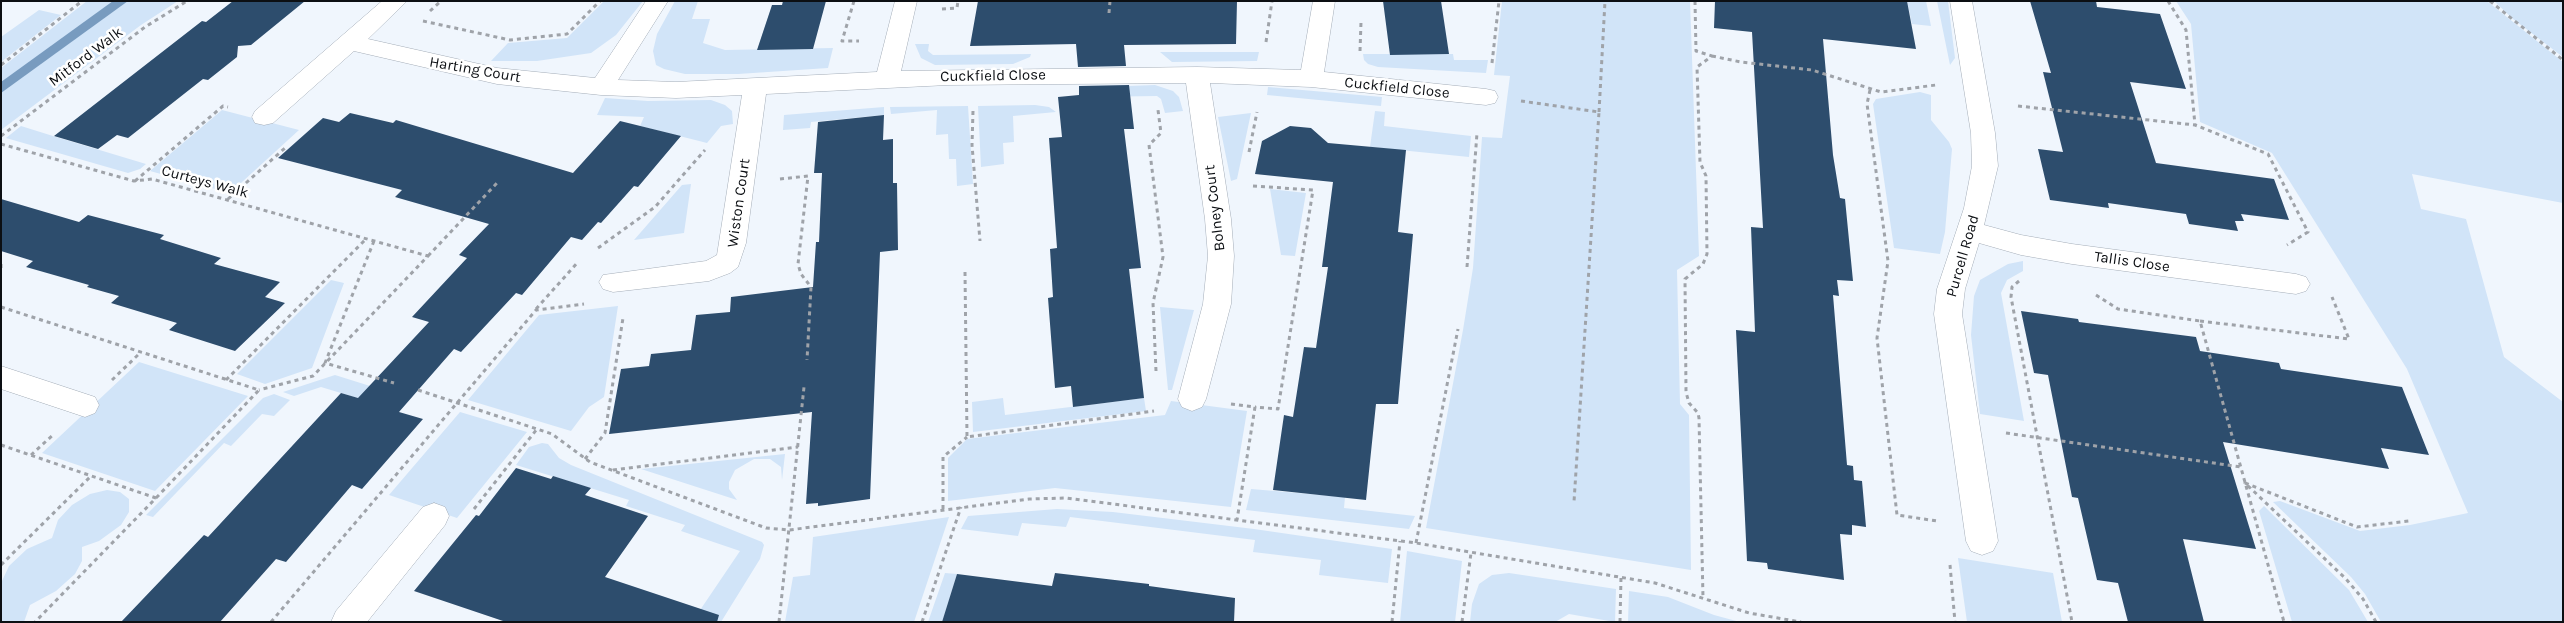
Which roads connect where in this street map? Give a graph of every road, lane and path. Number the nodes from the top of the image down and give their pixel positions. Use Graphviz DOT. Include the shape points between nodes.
graph roads {
  1 [pos="82,1"];
  2 [pos="187,1"];
  3 [pos="600,1"];
  4 [pos="657,1"];
  5 [pos="906,1"];
  6 [pos="1110,1"];
  7 [pos="1272,1"];
  8 [pos="1324,1"];
  9 [pos="1499,1"];
  10 [pos="1605,1"];
  11 [pos="1695,1"];
  12 [pos="1961,1"];
  13 [pos="2168,1"];
  14 [pos="2490,1"];
  15 [pos="390,7"];
  16 [pos="1109,13"];
  17 [pos="1361,20"];
  18 [pos="350,42"];
  19 [pos="1265,48"];
  20 [pos="1360,56"];
  21 [pos="1712,56"];
  22 [pos="2563,60"];
  23 [pos="1,65"];
  24 [pos="1491,69"];
  25 [pos="1196,75"];
  26 [pos="887,79"];
  27 [pos="1311,79"];
  28 [pos="1937,85"];
  29 [pos="755,86"];
  30 [pos="602,87"];
  31 [pos="1870,90"];
  32 [pos="1486,97"];
  33 [pos="1978,101"];
  34 [pos="1157,105"];
  35 [pos="1257,109"];
  36 [pos="973,110"];
  37 [pos="1599,112"];
  38 [pos="264,117"];
  39 [pos="2195,125"];
  40 [pos="749,128"];
  41 [pos="1477,132"];
  42 [pos="1,136"];
  43 [pos="1,144"];
  44 [pos="285,147"];
  45 [pos="1248,158"];
  46 [pos="775,179"];
  47 [pos="134,181"];
  48 [pos="497,183"];
  49 [pos="1251,186"];
  50 [pos="228,199"];
  51 [pos="1969,231"];
  52 [pos="366,238"];
  53 [pos="374,241"];
  54 [pos="980,241"];
  55 [pos="592,252"];
  56 [pos="428,256"];
  57 [pos="584,257"];
  58 [pos="1,264"];
  59 [pos="1467,267"];
  60 [pos="1,272"];
  61 [pos="965,272"];
  62 [pos="2027,279"];
  63 [pos="613,282"];
  64 [pos="2296,284"];
  65 [pos="2094,294"];
  66 [pos="590,303"];
  67 [pos="1,307"];
  68 [pos="624,308"];
  69 [pos="536,310"];
  70 [pos="1458,330"];
  71 [pos="807,360"];
  72 [pos="324,363"];
  73 [pos="1,377"];
  74 [pos="1157,377"];
  75 [pos="226,380"];
  76 [pos="394,382"];
  77 [pos="804,387"];
  78 [pos="259,390"];
  79 [pos="418,390"];
  80 [pos="1192,399"];
  81 [pos="458,403"];
  82 [pos="85,405"];
  83 [pos="1255,407"];
  84 [pos="1158,408"];
  85 [pos="1964,427"];
  86 [pos="967,437"];
  87 [pos="2038,437"];
  88 [pos="1,445"];
  89 [pos="798,447"];
  90 [pos="585,459"];
  91 [pos="2241,467"];
  92 [pos="611,470"];
  93 [pos="91,476"];
  94 [pos="2245,483"];
  95 [pos="156,498"];
  96 [pos="1574,502"];
  97 [pos="961,507"];
  98 [pos="943,509"];
  99 [pos="434,516"];
  100 [pos="1237,520"];
  101 [pos="2409,521"];
  102 [pos="1946,522"];
  103 [pos="789,530"];
  104 [pos="1400,541"];
  105 [pos="1982,541"];
  106 [pos="1416,543"];
  107 [pos="1471,553"];
  108 [pos="1,565"];
  109 [pos="1621,577"];
  110 [pos="1703,598"];
  111 [pos="35,622"];
  112 [pos="271,622"];
  113 [pos="347,622"];
  114 [pos="780,622"];
  115 [pos="922,622"];
  116 [pos="1392,622"];
  117 [pos="1462,622"];
  118 [pos="1620,622"];
  119 [pos="1802,622"];
  120 [pos="2072,622"];
  121 [pos="2284,622"];
  122 [pos="2376,622"];
  1 -- 23 [label="path"];
  2 -- 42 [label="path, Mitford Walk" via="146,27"];
  3 -- 15 [label="path" via="567,34 510,40"];
  4 -- 30 [label="street"];
  5 -- 26 [label="street"];
  6 -- 16 [label="path"];
  7 -- 19 [label="path"];
  8 -- 27 [label="street"];
  9 -- 24 [label="path"];
  10 -- 37 [label="path"];
  11 -- 21 [label="path" via="1696,51"];
  12 -- 33 [label="street, Purcell Road"];
  13 -- 39 [label="path" via="2186,30"];
  14 -- 22 [label="path"];
  15 -- 18 [label="street"];
  17 -- 20 [label="path"];
  18 -- 30 [label="street, Harting Court" via="498,76"];
  18 -- 38 [label="street"];
  21 -- 31 [label="path" via="1812,70"];
  21 -- 110 [label="path" via="1697,67 1700,162 1706,176 1707,254 1703,264 1685,279 1686,392 1699,418"];
  25 -- 26 [label="street, Cuckfield Close"];
  25 -- 27 [label="street, Cuckfield Close"];
  25 -- 80 [label="street, Bolney Court" via="1221,256 1217,304"];
  26 -- 29 [label="street, Cuckfield Close"];
  27 -- 32 [label="street, Cuckfield Close"];
  28 -- 31 [label="path" via="1887,93"];
  29 -- 30 [label="street, Cuckfield Close" via="662,90"];
  29 -- 40 [label="street, Wiston Court"];
  31 -- 102 [label="path" via="1867,104 1888,261 1877,338 1897,515"];
  32 -- 37 [label="path"];
  33 -- 39 [label="path"];
  33 -- 51 [label="street, Purcell Road" via="1986,152"];
  34 -- 74 [label="path" via="1161,133 1149,145 1163,257 1153,303"];
  35 -- 45 [label="path"];
  36 -- 54 [label="path" via="972,145"];
  37 -- 96 [label="path"];
  38 -- 47 [label="path" via="223,106"];
  39 -- 64 [label="path" via="2268,154 2308,232 2283,248"];
  40 -- 55 [label="path" via="721,132 655,206"];
  40 -- 63 [label="street, Wiston Court" via="729,260 709,270"];
  41 -- 59 [label="path"];
  43 -- 47 [label="path, Curteys Walk"];
  44 -- 50 [label="path"];
  46 -- 71 [label="path" via="808,176 798,264 811,287"];
  47 -- 50 [label="path, Curteys Walk" via="152,179"];
  48 -- 56 [label="path"];
  49 -- 83 [label="path" via="1313,190 1278,409"];
  50 -- 52 [label="path, Curteys Walk"];
  51 -- 64 [label="street, Tallis Close" via="2072,254"];
  51 -- 85 [label="street, Purcell Road" via="1948,314"];
  52 -- 53 [label="path, Curteys Walk"];
  52 -- 75 [label="path"];
  53 -- 56 [label="path, Curteys Walk"];
  53 -- 72 [label="path"];
  56 -- 72 [label="path"];
  57 -- 69 [label="path"];
  58 -- 60 [label="path"];
  61 -- 86 [label="path"];
  62 -- 87 [label="path" via="2015,283 2010,291"];
  65 -- 91 [label="path" via="2118,309 2200,321"];
  66 -- 69 [label="path"];
  67 -- 75 [label="path"];
  68 -- 90 [label="path" via="605,433"];
  69 -- 81 [label="path"];
  70 -- 106 [label="path"];
  72 -- 76 [label="path"];
  72 -- 78 [label="path" via="313,376"];
  73 -- 82 [label="street"];
  75 -- 78 [label="path"];
  77 -- 89 [label="path"];
  78 -- 95 [label="path"];
  79 -- 81 [label="path"];
  80 -- 83 [label="path"];
  81 -- 90 [label="path" via="552,434"];
  81 -- 112 [label="path"];
  83 -- 100 [label="path"];
  84 -- 86 [label="path" via="1148,413"];
  85 -- 87 [label="path"];
  85 -- 105 [label="street, Purcell Road"];
  86 -- 98 [label="path" via="944,457"];
  87 -- 91 [label="path"];
  87 -- 120 [label="path"];
  88 -- 93 [label="path"];
  89 -- 92 [label="path"];
  89 -- 103 [label="path"];
  90 -- 92 [label="path"];
  91 -- 94 [label="path"];
  92 -- 103 [label="path" via="752,524"];
  93 -- 95 [label="path"];
  93 -- 108 [label="path"];
  94 -- 101 [label="path" via="2357,527"];
  94 -- 121 [label="path"];
  94 -- 122 [label="path" via="2346,579"];
  95 -- 111 [label="path"];
  97 -- 98 [label="path"];
  97 -- 100 [label="path" via="1066,498"];
  97 -- 115 [label="path"];
  98 -- 103 [label="path"];
  99 -- 113 [label="street"];
  100 -- 104 [label="path"];
  103 -- 114 [label="path"];
  104 -- 106 [label="path"];
  104 -- 116 [label="path"];
  106 -- 107 [label="path"];
  107 -- 109 [label="path"];
  107 -- 117 [label="path"];
  109 -- 110 [label="path" via="1655,583"];
  109 -- 118 [label="path"];
  110 -- 119 [label="path" via="1749,613"];
}
